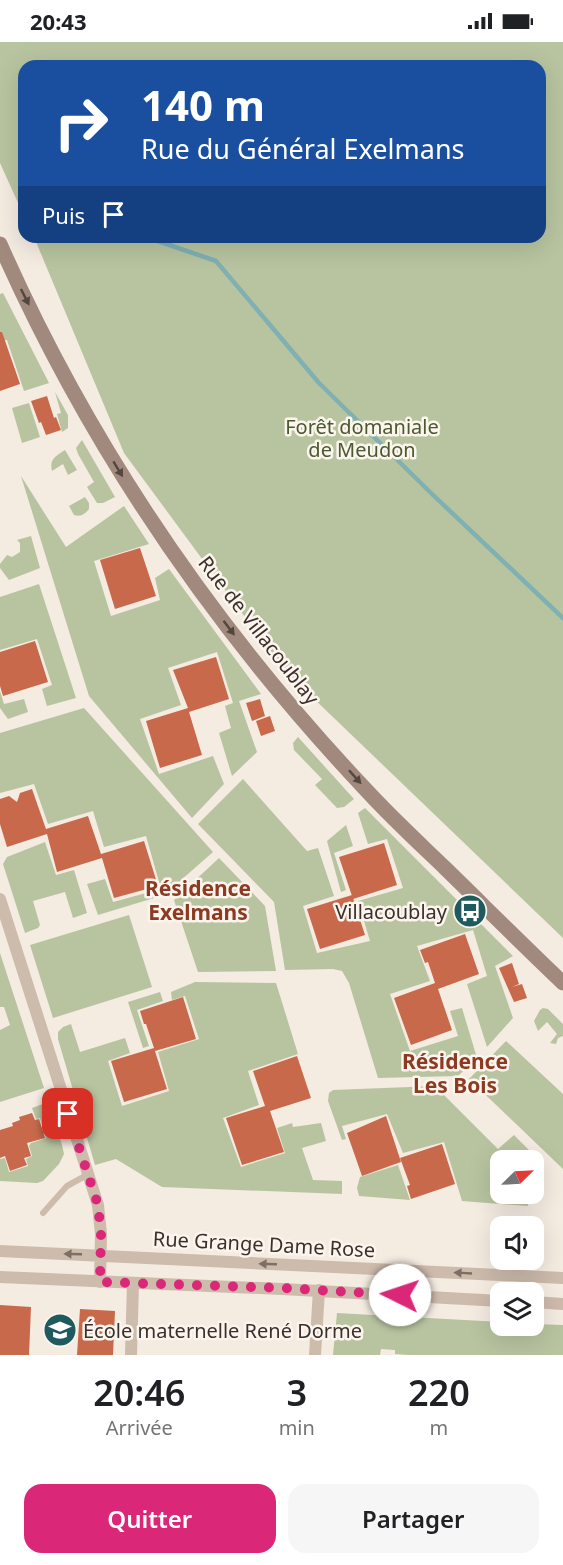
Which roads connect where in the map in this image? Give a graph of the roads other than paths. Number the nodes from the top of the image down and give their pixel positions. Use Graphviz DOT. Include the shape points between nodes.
graph roads {
  1 [pos="0,244"];
  2 [pos="0,899"];
  3 [pos="563,983"];
  4 [pos="87,1175"];
  5 [pos="43,1213"];
  6 [pos="0,1251"];
  7 [pos="101,1255"];
  8 [pos="0,1276"];
  9 [pos="563,1278"];
  10 [pos="100,1282"];
  11 [pos="133,1283"];
  12 [pos="319,1290"];
  13 [pos="490,1300"];
  14 [pos="544,1303"];
  15 [pos="563,1304"];
  16 [pos="131,1355"];
  17 [pos="315,1355"];
  1 -- 3 [label="street, Rue de Villacoublay, one-way" via="68,384 127,484 251,657 368,792"];
  2 -- 4 [label="street"];
  4 -- 5 [label="lane" via="67,1186"];
  4 -- 7 [label="street" via="98,1205"];
  7 -- 6 [label="street, Rue Grange Dame Rose, one-way"];
  9 -- 7 [label="street, Rue Grange Dame Rose, one-way"];
  7 -- 10 [label="street"];
  8 -- 10 [label="street"];
  10 -- 11 [label="street"];
  11 -- 12 [label="street"];
  11 -- 16 [label="street"];
  12 -- 13 [label="street"];
  12 -- 17 [label="street"];
  14 -- 15 [label="street"];
}
